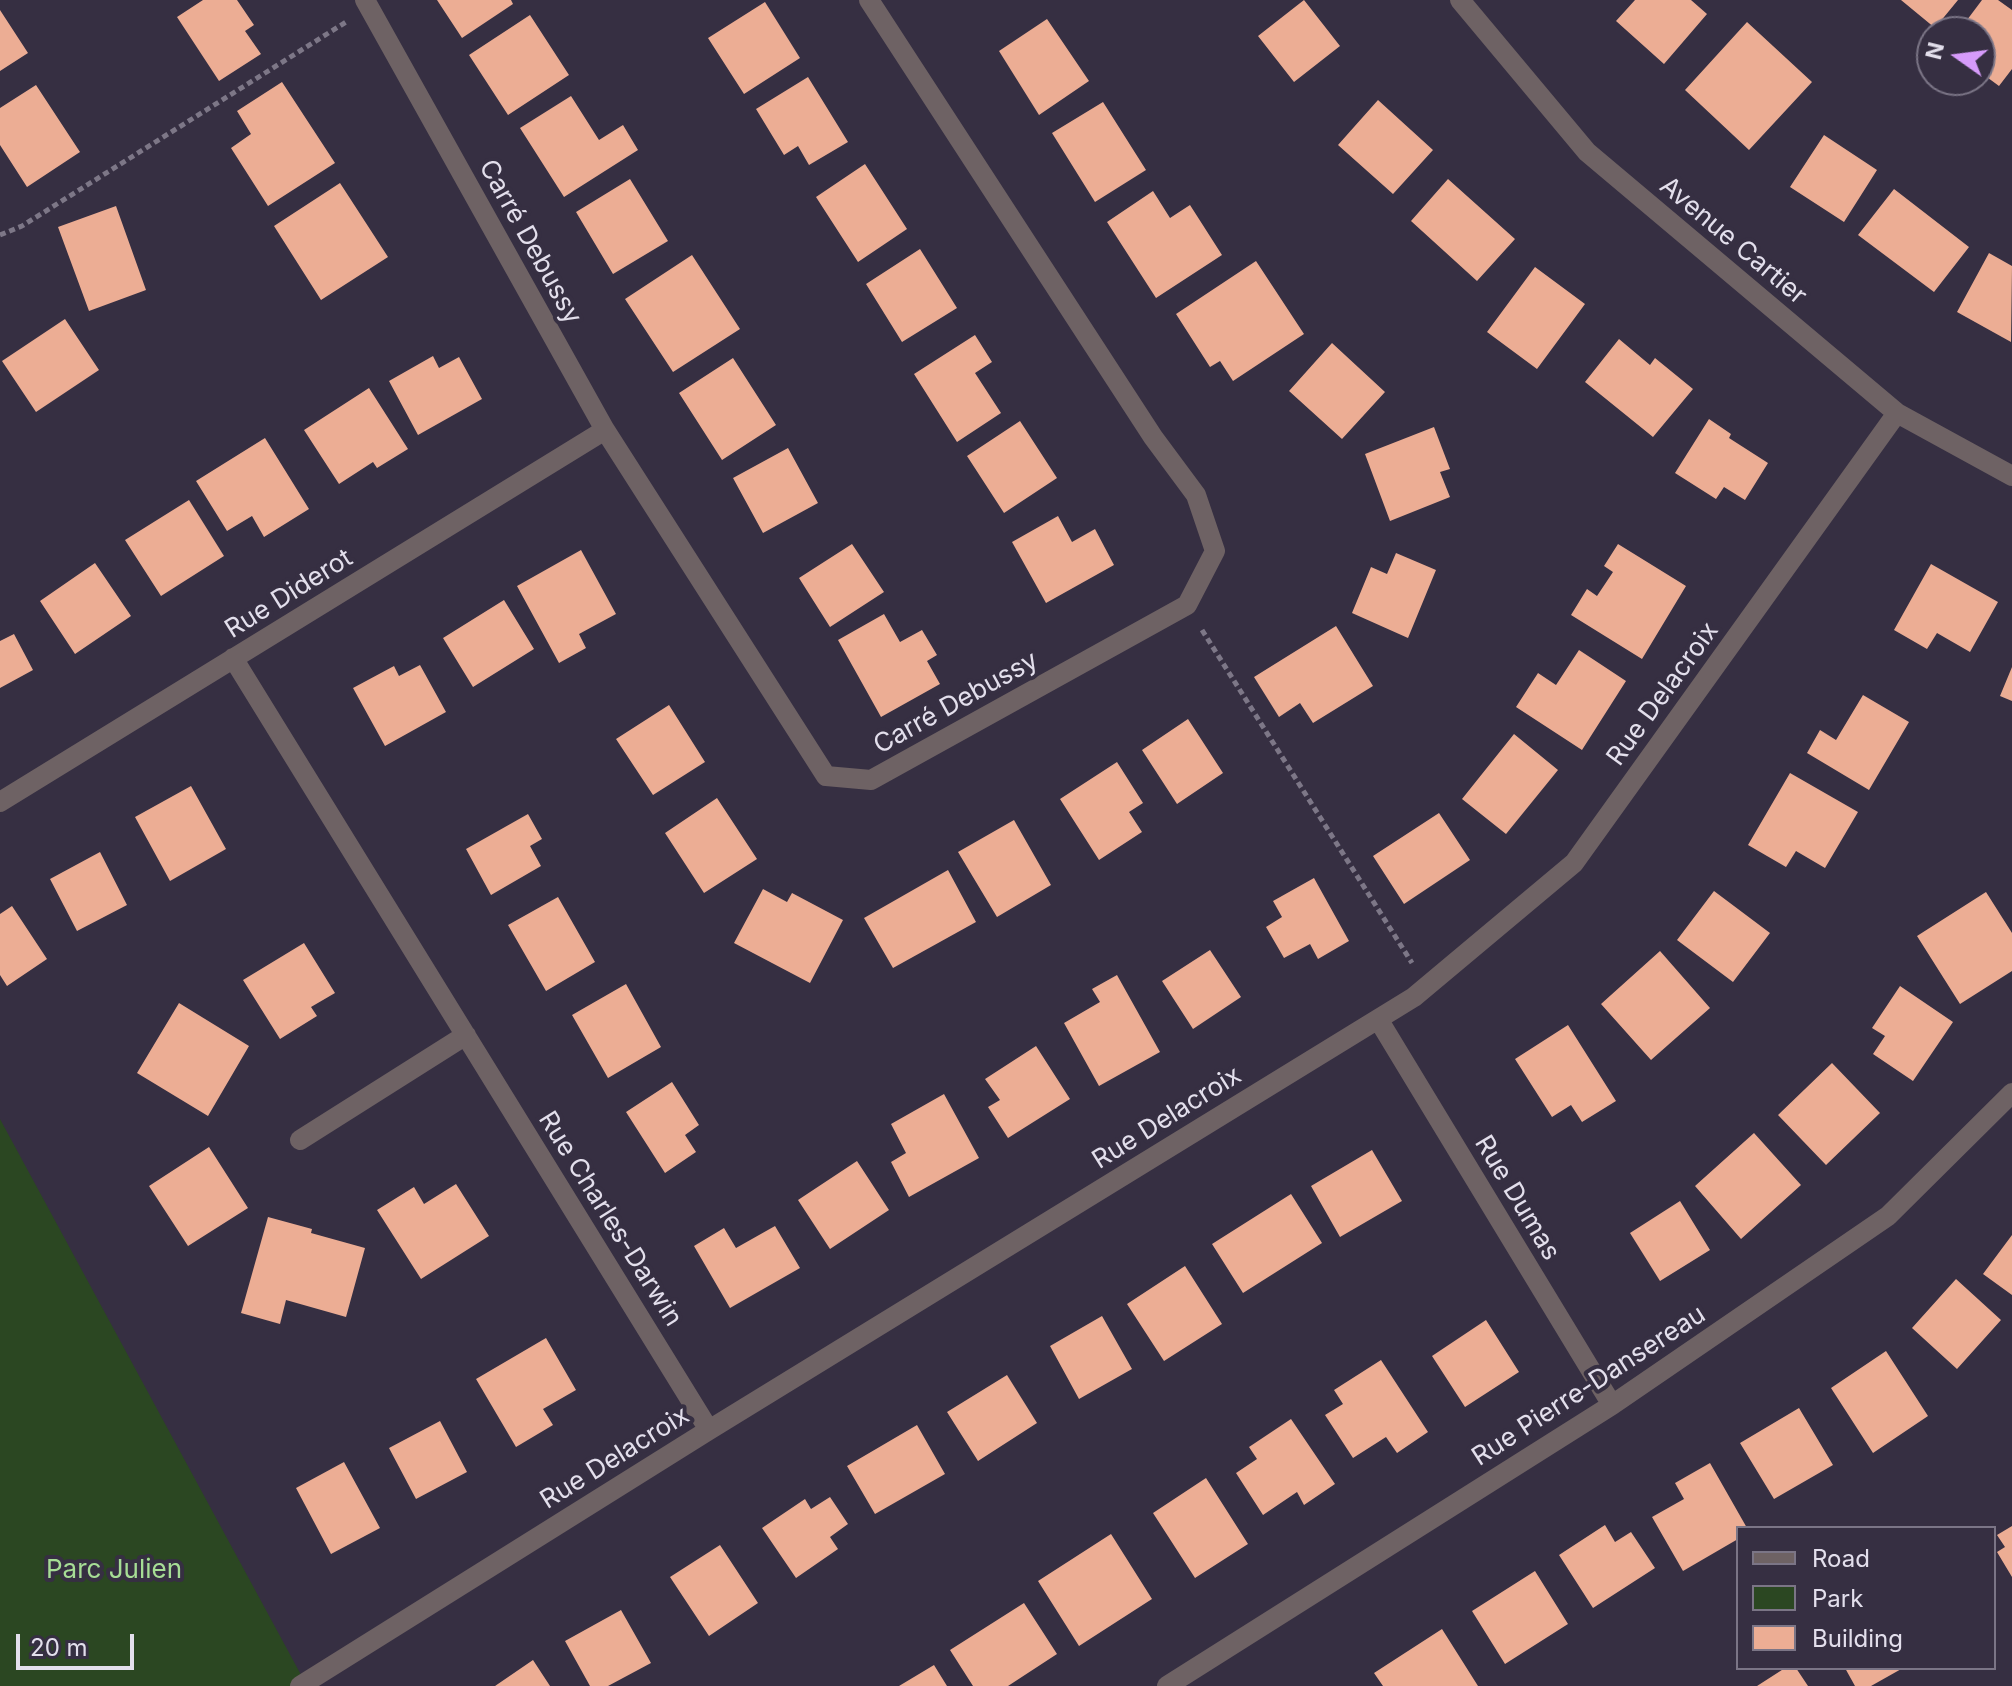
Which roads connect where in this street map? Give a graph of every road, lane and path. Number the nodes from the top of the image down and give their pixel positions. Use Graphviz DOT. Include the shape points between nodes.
graph roads {
  1 [pos="869,0"];
  2 [pos="1460,0"];
  3 [pos="367,4"];
  4 [pos="0,235"];
  5 [pos="1897,413"];
  6 [pos="605,430"];
  7 [pos="2012,476"];
  8 [pos="1187,605"];
  9 [pos="233,658"];
  10 [pos="0,802"];
  11 [pos="1427,986"];
  12 [pos="1378,1019"];
  13 [pos="466,1035"];
  14 [pos="2012,1093"];
  15 [pos="300,1140"];
  16 [pos="1612,1405"];
  17 [pos="709,1430"];
  18 [pos="300,1686"];
  19 [pos="1167,1686"];
  1 -- 8 [label="street" via="1196,495 1215,551"];
  2 -- 5 [label="street, Avenue Cartier" via="1587,152"];
  3 -- 4 [label="path" via="22,226"];
  3 -- 6 [label="street, Carré Debussy"];
  5 -- 7 [label="street, Avenue Cartier"];
  5 -- 11 [label="street, Rue Delacroix" via="1574,863"];
  6 -- 8 [label="street, Carré Debussy" via="826,776 871,780"];
  6 -- 9 [label="street, Rue Diderot"];
  8 -- 11 [label="path"];
  9 -- 10 [label="street, Rue Diderot"];
  9 -- 13 [label="street, Rue Charles-Darwin"];
  11 -- 12 [label="street, Rue Delacroix"];
  12 -- 16 [label="street, Rue Dumas"];
  12 -- 17 [label="street, Rue Delacroix"];
  13 -- 15 [label="street"];
  13 -- 17 [label="street, Rue Charles-Darwin"];
  14 -- 16 [label="street, Rue Pierre-Dansereau" via="1888,1216"];
  16 -- 19 [label="street, Rue Pierre-Dansereau"];
  17 -- 18 [label="street, Rue Delacroix"];
}
